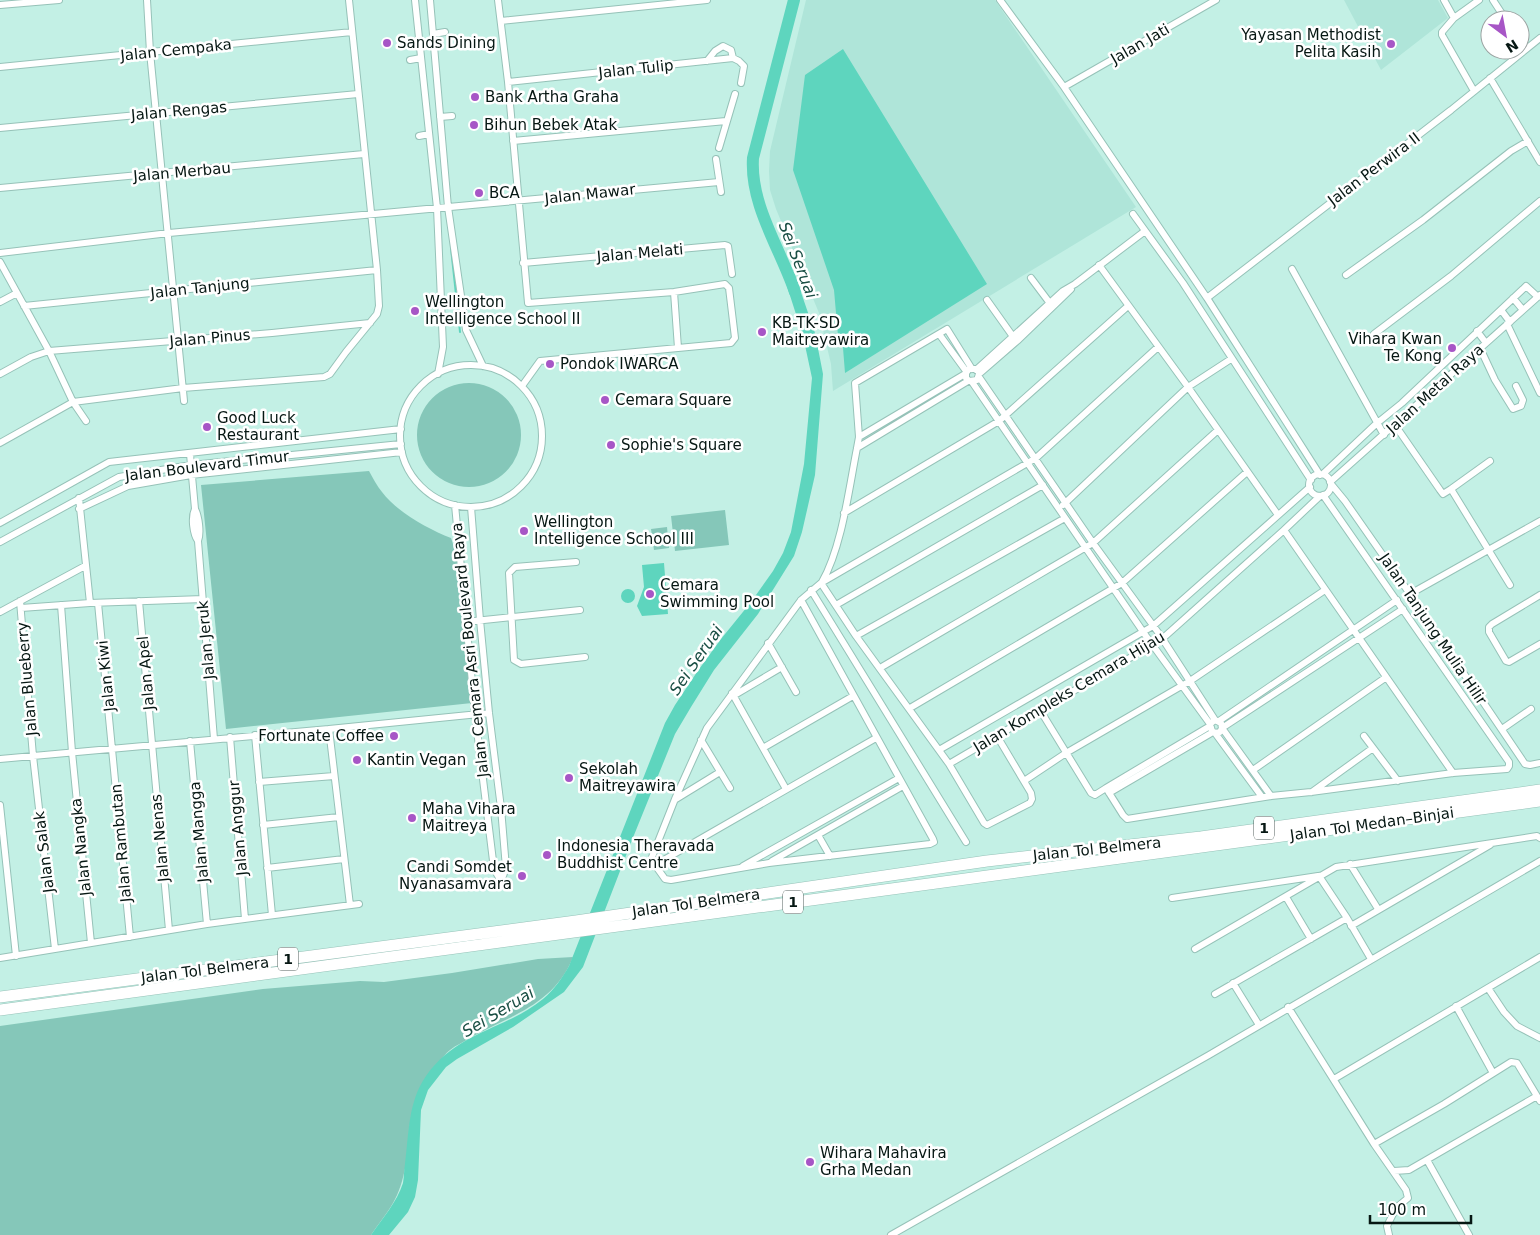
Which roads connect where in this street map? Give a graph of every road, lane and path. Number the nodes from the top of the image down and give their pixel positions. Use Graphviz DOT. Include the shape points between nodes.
graph roads {
  1 [pos="59,0"];
  2 [pos="147,0"];
  3 [pos="349,0"];
  4 [pos="414,0"];
  5 [pos="430,0"];
  6 [pos="498,0"];
  7 [pos="699,0"];
  8 [pos="707,0"];
  9 [pos="1000,0"];
  10 [pos="1216,0"];
  11 [pos="1444,0"];
  12 [pos="1479,0"];
  13 [pos="0,5"];
  14 [pos="1454,18"];
  15 [pos="501,21"];
  16 [pos="352,32"];
  17 [pos="445,32"];
  18 [pos="433,34"];
  19 [pos="150,52"];
  20 [pos="421,58"];
  21 [pos="733,58"];
  22 [pos="410,60"];
  23 [pos="1512,60"];
  24 [pos="707,61"];
  25 [pos="0,67"];
  26 [pos="1490,78"];
  27 [pos="508,82"];
  28 [pos="741,83"];
  29 [pos="1064,87"];
  30 [pos="1474,91"];
  31 [pos="358,94"];
  32 [pos="735,94"];
  33 [pos="156,113"];
  34 [pos="452,116"];
  35 [pos="440,117"];
  36 [pos="726,121"];
  37 [pos="0,128"];
  38 [pos="429,134"];
  39 [pos="418,136"];
  40 [pos="513,141"];
  41 [pos="1528,141"];
  42 [pos="719,148"];
  43 [pos="364,154"];
  44 [pos="716,159"];
  45 [pos="1540,162"];
  46 [pos="162,174"];
  47 [pos="719,182"];
  48 [pos="0,188"];
  49 [pos="720,192"];
  50 [pos="519,201"];
  51 [pos="1540,202"];
  52 [pos="448,207"];
  53 [pos="437,208"];
  54 [pos="1133,214"];
  55 [pos="371,215"];
  56 [pos="1145,231"];
  57 [pos="168,233"];
  58 [pos="0,253"];
  59 [pos="0,262"];
  60 [pos="523,263"];
  61 [pos="1099,265"];
  62 [pos="1292,269"];
  63 [pos="377,270"];
  64 [pos="732,274"];
  65 [pos="1346,275"];
  66 [pos="1031,278"];
  67 [pos="173,290"];
  68 [pos="674,292"];
  69 [pos="17,293"];
  70 [pos="1539,296"];
  71 [pos="1207,298"];
  72 [pos="1513,298"];
  73 [pos="987,300"];
  74 [pos="0,302"];
  75 [pos="1051,305"];
  76 [pos="24,306"];
  77 [pos="1128,306"];
  78 [pos="1500,310"];
  79 [pos="1523,310"];
  80 [pos="370,323"];
  81 [pos="1509,323"];
  82 [pos="1477,331"];
  83 [pos="1374,334"];
  84 [pos="1014,338"];
  85 [pos="178,340"];
  86 [pos="1486,343"];
  87 [pos="1463,345"];
  88 [pos="1158,347"];
  89 [pos="678,348"];
  90 [pos="1480,348"];
  91 [pos="49,351"];
  92 [pos="1470,357"];
  93 [pos="1231,359"];
  94 [pos="483,366"];
  95 [pos="0,374"];
  96 [pos="438,374"];
  97 [pos="972,375"];
  98 [pos="1422,384"];
  99 [pos="522,386"];
  100 [pos="1516,386"];
  101 [pos="1188,387"];
  102 [pos="183,388"];
  103 [pos="1540,393"];
  104 [pos="1428,394"];
  105 [pos="184,401"];
  106 [pos="74,402"];
  107 [pos="1002,419"];
  108 [pos="86,421"];
  109 [pos="1395,425"];
  110 [pos="401,429"];
  111 [pos="1218,430"];
  112 [pos="1380,430"];
  113 [pos="370,432"];
  114 [pos="858,437"];
  115 [pos="0,443"];
  116 [pos="400,444"];
  117 [pos="371,447"];
  118 [pos="857,448"];
  119 [pos="402,452"];
  120 [pos="190,454"];
  121 [pos="372,456"];
  122 [pos="1036,458"];
  123 [pos="1490,461"];
  124 [pos="1028,463"];
  125 [pos="191,465"];
  126 [pos="1247,472"];
  127 [pos="1322,474"];
  128 [pos="192,475"];
  129 [pos="1310,483"];
  130 [pos="1330,483"];
  131 [pos="1043,485"];
  132 [pos="1452,488"];
  133 [pos="1321,495"];
  134 [pos="79,498"];
  135 [pos="1066,503"];
  136 [pos="455,506"];
  137 [pos="471,507"];
  138 [pos="1059,508"];
  139 [pos="79,509"];
  140 [pos="844,513"];
  141 [pos="1278,515"];
  142 [pos="1066,518"];
  143 [pos="1540,521"];
  144 [pos="0,524"];
  145 [pos="1284,530"];
  146 [pos="0,542"];
  147 [pos="1093,543"];
  148 [pos="1086,548"];
  149 [pos="1490,549"];
  150 [pos="576,562"];
  151 [pos="85,566"];
  152 [pos="821,583"];
  153 [pos="1122,583"];
  154 [pos="1510,585"];
  155 [pos="1113,588"];
  156 [pos="810,590"];
  157 [pos="1325,590"];
  158 [pos="1410,594"];
  159 [pos="1540,595"];
  160 [pos="203,599"];
  161 [pos="800,600"];
  162 [pos="1397,600"];
  163 [pos="139,601"];
  164 [pos="90,603"];
  165 [pos="98,603"];
  166 [pos="21,605"];
  167 [pos="60,605"];
  168 [pos="836,605"];
  169 [pos="1403,609"];
  170 [pos="580,610"];
  171 [pos="0,612"];
  172 [pos="511,616"];
  173 [pos="480,620"];
  174 [pos="465,622"];
  175 [pos="1154,627"];
  176 [pos="1354,630"];
  177 [pos="1144,633"];
  178 [pos="856,636"];
  179 [pos="1161,637"];
  180 [pos="1359,639"];
  181 [pos="768,643"];
  182 [pos="1152,644"];
  183 [pos="1540,644"];
  184 [pos="585,657"];
  185 [pos="782,667"];
  186 [pos="880,668"];
  187 [pos="1385,678"];
  188 [pos="1190,681"];
  189 [pos="1182,686"];
  190 [pos="796,692"];
  191 [pos="732,694"];
  192 [pos="853,696"];
  193 [pos="910,708"];
  194 [pos="1531,709"];
  195 [pos="1040,710"];
  196 [pos="475,714"];
  197 [pos="489,714"];
  198 [pos="1214,726"];
  199 [pos="1222,728"];
  200 [pos="329,729"];
  201 [pos="1502,729"];
  202 [pos="255,735"];
  203 [pos="997,736"];
  204 [pos="1364,736"];
  205 [pos="230,737"];
  206 [pos="876,738"];
  207 [pos="214,739"];
  208 [pos="701,740"];
  209 [pos="190,741"];
  210 [pos="152,745"];
  211 [pos="763,748"];
  212 [pos="1373,748"];
  213 [pos="113,749"];
  214 [pos="939,750"];
  215 [pos="72,752"];
  216 [pos="1066,753"];
  217 [pos="33,756"];
  218 [pos="0,759"];
  219 [pos="1540,763"];
  220 [pos="950,764"];
  221 [pos="1253,770"];
  222 [pos="720,772"];
  223 [pos="1453,773"];
  224 [pos="334,776"];
  225 [pos="899,778"];
  226 [pos="1024,780"];
  227 [pos="1398,781"];
  228 [pos="259,782"];
  229 [pos="904,786"];
  230 [pos="730,788"];
  231 [pos="786,789"];
  232 [pos="1540,790"];
  233 [pos="1107,791"];
  234 [pos="500,792"];
  235 [pos="1311,792"];
  236 [pos="486,795"];
  237 [pos="1271,796"];
  238 [pos="1262,797"];
  239 [pos="675,799"];
  240 [pos="1540,801"];
  241 [pos="0,805"];
  242 [pos="339,817"];
  243 [pos="263,825"];
  244 [pos="818,835"];
  245 [pos="1540,838"];
  246 [pos="966,842"];
  247 [pos="1493,843"];
  248 [pos="830,856"];
  249 [pos="344,859"];
  250 [pos="1540,861"];
  251 [pos="769,863"];
  252 [pos="655,864"];
  253 [pos="1350,864"];
  254 [pos="267,868"];
  255 [pos="737,869"];
  256 [pos="995,876"];
  257 [pos="1319,876"];
  258 [pos="1172,898"];
  259 [pos="1286,898"];
  260 [pos="359,904"];
  261 [pos="350,905"];
  262 [pos="1378,909"];
  263 [pos="272,915"];
  264 [pos="1347,918"];
  265 [pos="245,919"];
  266 [pos="207,924"];
  267 [pos="575,926"];
  268 [pos="1351,926"];
  269 [pos="169,930"];
  270 [pos="130,937"];
  271 [pos="1311,939"];
  272 [pos="91,943"];
  273 [pos="56,949"];
  274 [pos="1195,949"];
  275 [pos="16,956"];
  276 [pos="1540,957"];
  277 [pos="0,958"];
  278 [pos="1371,959"];
  279 [pos="1234,983"];
  280 [pos="1488,988"];
  281 [pos="1215,994"];
  282 [pos="0,997"];
  283 [pos="1456,1006"];
  284 [pos="1288,1007"];
  285 [pos="0,1010"];
  286 [pos="1259,1025"];
  287 [pos="1540,1038"];
  288 [pos="1494,1073"];
  289 [pos="1334,1079"];
  290 [pos="1539,1098"];
  291 [pos="1374,1144"];
  292 [pos="1427,1160"];
  293 [pos="1394,1172"];
  294 [pos="891,1235"];
  295 [pos="1389,1235"];
  296 [pos="1469,1235"];
  1 -- 13 [label="street"];
  2 -- 19 [label="street"];
  3 -- 16 [label="street"];
  4 -- 20 [label="street"];
  5 -- 18 [label="street"];
  6 -- 15 [label="street"];
  7 -- 8 [label="street"];
  7 -- 15 [label="street"];
  9 -- 29 [label="street"];
  10 -- 29 [label="street, Jalan Jati"];
  11 -- 14 [label="street"];
  12 -- 14 [label="street"];
  14 -- 30 [label="street" via="1442,35"];
  15 -- 27 [label="street"];
  16 -- 19 [label="street, Jalan Cempaka"];
  16 -- 31 [label="street"];
  17 -- 18 [label="street"];
  18 -- 35 [label="street"];
  19 -- 25 [label="street, Jalan Cempaka"];
  19 -- 33 [label="street"];
  20 -- 22 [label="street"];
  20 -- 38 [label="street"];
  21 -- 24 [label="street, Jalan Tulip"];
  21 -- 24 [label="street" via="731,50 723,46 714,51"];
  21 -- 28 [label="street" via="744,66"];
  23 -- 26 [label="street, Jalan Perwira II"];
  24 -- 27 [label="street, Jalan Tulip"];
  26 -- 30 [label="street, Jalan Perwira II"];
  26 -- 41 [label="street"];
  27 -- 40 [label="street"];
  29 -- 71 [label="street"];
  30 -- 71 [label="street, Jalan Perwira II"];
  31 -- 33 [label="street, Jalan Rengas"];
  31 -- 43 [label="street"];
  32 -- 36 [label="street"];
  33 -- 37 [label="street, Jalan Rengas"];
  33 -- 46 [label="street"];
  34 -- 35 [label="street"];
  35 -- 52 [label="street"];
  36 -- 40 [label="street"];
  36 -- 42 [label="street"];
  38 -- 39 [label="street"];
  38 -- 53 [label="street"];
  40 -- 50 [label="street"];
  41 -- 45 [label="street"];
  41 -- 65 [label="street"];
  43 -- 46 [label="street, Jalan Merbau"];
  43 -- 55 [label="street"];
  44 -- 47 [label="street"];
  46 -- 48 [label="street, Jalan Merbau"];
  46 -- 57 [label="street"];
  47 -- 49 [label="street"];
  47 -- 50 [label="street, Jalan Mawar"];
  50 -- 52 [label="street, Jalan Mawar"];
  50 -- 60 [label="street"];
  51 -- 83 [label="street" via="1451,276"];
  52 -- 53 [label="street, Jalan Mawar"];
  52 -- 94 [label="street" via="466,330"];
  53 -- 55 [label="street, Jalan Mawar"];
  53 -- 96 [label="street" via="443,347"];
  54 -- 56 [label="street"];
  55 -- 57 [label="street, Jalan Mawar"];
  55 -- 63 [label="street"];
  56 -- 61 [label="street"];
  56 -- 93 [label="street" via="1183,283"];
  57 -- 58 [label="street, Jalan Mawar"];
  57 -- 67 [label="street"];
  59 -- 69 [label="street"];
  60 -- 64 [label="street, Jalan Melati" via="725,245 728,246"];
  60 -- 68 [label="street" via="529,304"];
  61 -- 75 [label="street"];
  61 -- 77 [label="street"];
  62 -- 112 [label="street"];
  63 -- 67 [label="street, Jalan Tanjung"];
  63 -- 80 [label="street" via="379,306"];
  66 -- 75 [label="street"];
  67 -- 76 [label="street, Jalan Tanjung"];
  67 -- 85 [label="street"];
  68 -- 89 [label="street"];
  68 -- 89 [label="street" via="728,286 735,338 730,343"];
  69 -- 74 [label="street"];
  69 -- 76 [label="street"];
  70 -- 72 [label="street" via="1526,286"];
  70 -- 79 [label="street, Jalan Metal Raya"];
  71 -- 127 [label="street"];
  72 -- 78 [label="street"];
  72 -- 79 [label="street"];
  73 -- 84 [label="street"];
  75 -- 84 [label="street"];
  76 -- 91 [label="street"];
  77 -- 88 [label="street"];
  77 -- 107 [label="street"];
  78 -- 81 [label="street"];
  78 -- 82 [label="street"];
  79 -- 81 [label="street, Jalan Metal Raya"];
  80 -- 85 [label="street, Jalan Pinus"];
  80 -- 102 [label="street" via="329,375"];
  81 -- 86 [label="street, Jalan Metal Raya"];
  81 -- 103 [label="street"];
  82 -- 86 [label="street"];
  82 -- 87 [label="street"];
  84 -- 97 [label="street"];
  85 -- 91 [label="street, Jalan Pinus"];
  85 -- 102 [label="street"];
  86 -- 90 [label="street, Jalan Metal Raya"];
  87 -- 92 [label="street"];
  87 -- 98 [label="street"];
  88 -- 101 [label="street"];
  88 -- 122 [label="street"];
  89 -- 99 [label="street" via="540,360"];
  90 -- 92 [label="street, Jalan Metal Raya"];
  90 -- 100 [label="street" via="1513,409 1523,400"];
  91 -- 95 [label="street, Jalan Pinus"];
  91 -- 106 [label="street"];
  92 -- 104 [label="street, Jalan Metal Raya"];
  93 -- 101 [label="street"];
  93 -- 129 [label="street"];
  94 -- 96 [label="street" via="460,366"];
  94 -- 99 [label="street" via="504,373"];
  96 -- 110 [label="street" via="412,397"];
  97 -- 107 [label="street"];
  97 -- 114 [label="street"];
  97 -- 114 [label="street" via="948,330 939,334 855,383"];
  97 -- 118 [label="street"];
  98 -- 104 [label="street"];
  98 -- 112 [label="street"];
  99 -- 137 [label="street" via="540,418 543,438 539,459 530,477 515,492 494,504"];
  101 -- 111 [label="street"];
  101 -- 135 [label="street"];
  102 -- 105 [label="street"];
  102 -- 106 [label="street"];
  104 -- 109 [label="street, Jalan Metal Raya"];
  106 -- 108 [label="street"];
  106 -- 115 [label="street"];
  107 -- 122 [label="street"];
  107 -- 124 [label="street"];
  107 -- 140 [label="street"];
  109 -- 112 [label="street, Jalan Metal Raya"];
  109 -- 132 [label="street" via="1440,490 1444,494"];
  110 -- 113 [label="street, Jalan Boulevard Timur"];
  110 -- 116 [label="street"];
  111 -- 126 [label="street"];
  111 -- 147 [label="street"];
  112 -- 127 [label="street"];
  112 -- 130 [label="street, Jalan Metal Raya"];
  113 -- 117 [label="street"];
  113 -- 120 [label="street, Jalan Boulevard Timur"];
  114 -- 118 [label="street"];
  116 -- 117 [label="street, Jalan Boulevard Timur"];
  116 -- 119 [label="street"];
  117 -- 121 [label="street"];
  117 -- 125 [label="street, Jalan Boulevard Timur"];
  118 -- 140 [label="street"];
  119 -- 121 [label="street, Jalan Boulevard Timur"];
  119 -- 136 [label="street" via="407,467 421,486"];
  120 -- 125 [label="street, Jalan Jeruk"];
  120 -- 144 [label="street, Jalan Boulevard Timur" via="109,462"];
  121 -- 128 [label="street, Jalan Boulevard Timur"];
  122 -- 124 [label="street"];
  122 -- 135 [label="street"];
  123 -- 132 [label="street"];
  124 -- 131 [label="street"];
  124 -- 152 [label="street"];
  125 -- 128 [label="street, Jalan Jeruk"];
  125 -- 134 [label="street, Jalan Boulevard Timur" via="119,477"];
  126 -- 141 [label="street"];
  126 -- 153 [label="street"];
  127 -- 129 [label="street"];
  127 -- 130 [label="street"];
  128 -- 139 [label="street, Jalan Boulevard Timur" via="128,486"];
  128 -- 160 [label="street, Jalan Jeruk" via="200,536"];
  129 -- 133 [label="street" via="1313,493"];
  129 -- 141 [label="street, Jalan Kompleks Cemara Hijau"];
  130 -- 133 [label="street" via="1329,491"];
  130 -- 158 [label="street, Jalan Tanjung Mulia Hilir"];
  131 -- 138 [label="street"];
  131 -- 168 [label="street"];
  132 -- 149 [label="street"];
  133 -- 145 [label="street, Jalan Kompleks Cemara Hijau"];
  133 -- 162 [label="street"];
  134 -- 139 [label="street"];
  134 -- 146 [label="street, Jalan Boulevard Timur"];
  135 -- 138 [label="street"];
  135 -- 147 [label="street"];
  136 -- 137 [label="street"];
  136 -- 174 [label="street, Jalan Cemara Asri Boulevard Raya"];
  137 -- 173 [label="street, Jalan Cemara Asri Boulevard Raya"];
  138 -- 142 [label="street"];
  139 -- 151 [label="street"];
  140 -- 152 [label="street" via="830,567"];
  141 -- 175 [label="street, Jalan Kompleks Cemara Hijau"];
  142 -- 148 [label="street"];
  142 -- 178 [label="street"];
  143 -- 149 [label="street"];
  145 -- 157 [label="street"];
  145 -- 179 [label="street, Jalan Kompleks Cemara Hijau"];
  147 -- 148 [label="street"];
  147 -- 153 [label="street"];
  148 -- 155 [label="street"];
  148 -- 186 [label="street"];
  149 -- 154 [label="street"];
  149 -- 158 [label="street"];
  150 -- 172 [label="street" via="511,569"];
  151 -- 164 [label="street"];
  151 -- 166 [label="street"];
  152 -- 156 [label="street"];
  152 -- 168 [label="street"];
  153 -- 155 [label="street"];
  153 -- 175 [label="street"];
  155 -- 177 [label="street"];
  155 -- 193 [label="street"];
  156 -- 161 [label="street"];
  156 -- 246 [label="street"];
  157 -- 176 [label="street"];
  157 -- 188 [label="street"];
  158 -- 201 [label="street, Jalan Tanjung Mulia Hilir"];
  159 -- 183 [label="street" via="1492,624 1488,632 1509,662"];
  160 -- 163 [label="street"];
  160 -- 207 [label="street, Jalan Jeruk"];
  161 -- 181 [label="street"];
  161 -- 192 [label="street"];
  162 -- 169 [label="street"];
  162 -- 176 [label="street"];
  163 -- 165 [label="street"];
  163 -- 210 [label="street, Jalan Apel"];
  164 -- 165 [label="street"];
  164 -- 167 [label="street"];
  165 -- 213 [label="street, Jalan Kiwi"];
  166 -- 167 [label="street"];
  166 -- 171 [label="street"];
  166 -- 217 [label="street, Jalan Blueberry"];
  167 -- 215 [label="street, Jalan Nangka"];
  168 -- 178 [label="street"];
  169 -- 180 [label="street"];
  169 -- 223 [label="street" via="1510,765 1506,769"];
  170 -- 172 [label="street"];
  172 -- 173 [label="street"];
  172 -- 184 [label="street" via="514,660 517,663"];
  173 -- 174 [label="street"];
  173 -- 197 [label="street, Jalan Cemara Asri Boulevard Raya"];
  174 -- 196 [label="street, Jalan Cemara Asri Boulevard Raya"];
  175 -- 177 [label="street, Jalan Kompleks Cemara Hijau"];
  175 -- 179 [label="street"];
  176 -- 180 [label="street"];
  176 -- 198 [label="street"];
  177 -- 182 [label="street"];
  177 -- 214 [label="street, Jalan Kompleks Cemara Hijau"];
  178 -- 186 [label="street"];
  179 -- 182 [label="street, Jalan Kompleks Cemara Hijau"];
  179 -- 188 [label="street"];
  180 -- 187 [label="street"];
  180 -- 199 [label="street"];
  181 -- 185 [label="street"];
  181 -- 191 [label="street"];
  182 -- 189 [label="street"];
  182 -- 195 [label="street, Jalan Kompleks Cemara Hijau"];
  185 -- 190 [label="street"];
  185 -- 191 [label="street"];
  186 -- 193 [label="street"];
  187 -- 221 [label="street"];
  187 -- 223 [label="street"];
  188 -- 189 [label="street"];
  188 -- 198 [label="street"];
  189 -- 198 [label="street"];
  189 -- 216 [label="street"];
  191 -- 208 [label="street"];
  191 -- 211 [label="street"];
  192 -- 206 [label="street"];
  192 -- 211 [label="street"];
  193 -- 214 [label="street"];
  194 -- 201 [label="street"];
  195 -- 203 [label="street, Jalan Kompleks Cemara Hijau"];
  195 -- 216 [label="street"];
  196 -- 197 [label="street"];
  196 -- 200 [label="street"];
  196 -- 236 [label="street, Jalan Cemara Asri Boulevard Raya"];
  197 -- 234 [label="street, Jalan Cemara Asri Boulevard Raya"];
  198 -- 199 [label="street" via="1220,732"];
  198 -- 233 [label="street"];
  198 -- 238 [label="street"];
  199 -- 221 [label="street"];
  200 -- 202 [label="street"];
  200 -- 224 [label="street"];
  201 -- 219 [label="street, Jalan Tanjung Mulia Hilir" via="1525,764"];
  202 -- 205 [label="street"];
  202 -- 228 [label="street"];
  203 -- 220 [label="street, Jalan Kompleks Cemara Hijau"];
  203 -- 226 [label="street"];
  204 -- 212 [label="street"];
  205 -- 207 [label="street"];
  205 -- 265 [label="street, Jalan Anggur"];
  206 -- 225 [label="street"];
  206 -- 231 [label="street"];
  207 -- 209 [label="street"];
  208 -- 222 [label="street"];
  208 -- 239 [label="street"];
  209 -- 210 [label="street"];
  209 -- 266 [label="street, Jalan Mangga"];
  210 -- 213 [label="street"];
  210 -- 269 [label="street, Jalan Nenas"];
  211 -- 231 [label="street"];
  212 -- 227 [label="street"];
  212 -- 235 [label="street"];
  213 -- 215 [label="street"];
  213 -- 270 [label="street, Jalan Rambutan"];
  214 -- 220 [label="street"];
  215 -- 217 [label="street"];
  215 -- 272 [label="street, Jalan Nangka"];
  216 -- 226 [label="street"];
  216 -- 233 [label="street" via="1091,792"];
  217 -- 218 [label="street"];
  217 -- 273 [label="street, Jalan Salak"];
  220 -- 226 [label="street" via="986,825 1031,801 1032,793"];
  221 -- 237 [label="street"];
  222 -- 230 [label="street"];
  222 -- 239 [label="street"];
  223 -- 227 [label="street"];
  224 -- 228 [label="street"];
  224 -- 242 [label="street"];
  225 -- 229 [label="street"];
  225 -- 255 [label="street"];
  227 -- 235 [label="street"];
  228 -- 243 [label="street"];
  229 -- 244 [label="street"];
  229 -- 248 [label="street" via="934,839 933,843"];
  231 -- 252 [label="street"];
  232 -- 267 [label="highway, Jalan Tol Belmera / 1" via="1201,837 988,861 613,915"];
  233 -- 238 [label="street" via="1126,819"];
  234 -- 236 [label="street, Jalan Cemara Asri Boulevard Raya"];
  234 -- 236 [label="street, Jalan Cemara Asri Boulevard Raya" via="506,868 501,881 494,869"];
  235 -- 237 [label="street"];
  237 -- 238 [label="street"];
  239 -- 252 [label="street" via="652,857"];
  240 -- 256 [label="highway, Jalan Tol Medan–Binjai / 1"];
  241 -- 275 [label="street"];
  242 -- 243 [label="street"];
  242 -- 249 [label="street"];
  243 -- 254 [label="street"];
  244 -- 248 [label="street"];
  244 -- 251 [label="street"];
  245 -- 247 [label="street"];
  247 -- 253 [label="street"];
  247 -- 262 [label="street"];
  248 -- 251 [label="street"];
  249 -- 254 [label="street"];
  249 -- 261 [label="street"];
  250 -- 278 [label="street"];
  251 -- 255 [label="street"];
  252 -- 255 [label="street" via="667,880"];
  253 -- 257 [label="street"];
  253 -- 262 [label="street"];
  254 -- 263 [label="street"];
  256 -- 267 [label="highway, Jalan Tol Belmera / 1" via="609,926"];
  257 -- 258 [label="street"];
  257 -- 259 [label="street"];
  257 -- 264 [label="street"];
  259 -- 271 [label="street"];
  259 -- 274 [label="street"];
  260 -- 261 [label="street"];
  261 -- 263 [label="street"];
  262 -- 268 [label="street"];
  263 -- 265 [label="street"];
  264 -- 268 [label="street"];
  264 -- 271 [label="street"];
  265 -- 266 [label="street"];
  266 -- 269 [label="street"];
  267 -- 282 [label="highway, Jalan Tol Belmera / 1"];
  267 -- 285 [label="highway, Jalan Tol Belmera / 1"];
  268 -- 278 [label="street"];
  269 -- 270 [label="street"];
  270 -- 272 [label="street"];
  271 -- 279 [label="street"];
  272 -- 273 [label="street"];
  273 -- 275 [label="street"];
  275 -- 277 [label="street"];
  276 -- 280 [label="street"];
  278 -- 284 [label="street"];
  279 -- 281 [label="street"];
  279 -- 286 [label="street"];
  280 -- 283 [label="street"];
  280 -- 287 [label="street" via="1517,1026"];
  283 -- 288 [label="street"];
  283 -- 289 [label="street"];
  284 -- 286 [label="street"];
  284 -- 289 [label="street"];
  286 -- 294 [label="street"];
  288 -- 290 [label="street" via="1515,1061"];
  288 -- 291 [label="street"];
  289 -- 291 [label="street"];
  290 -- 292 [label="street"];
  291 -- 293 [label="street"];
  292 -- 293 [label="street" via="1409,1170"];
  292 -- 296 [label="street"];
  293 -- 295 [label="street" via="1408,1198 1396,1208 1387,1226"];
}
